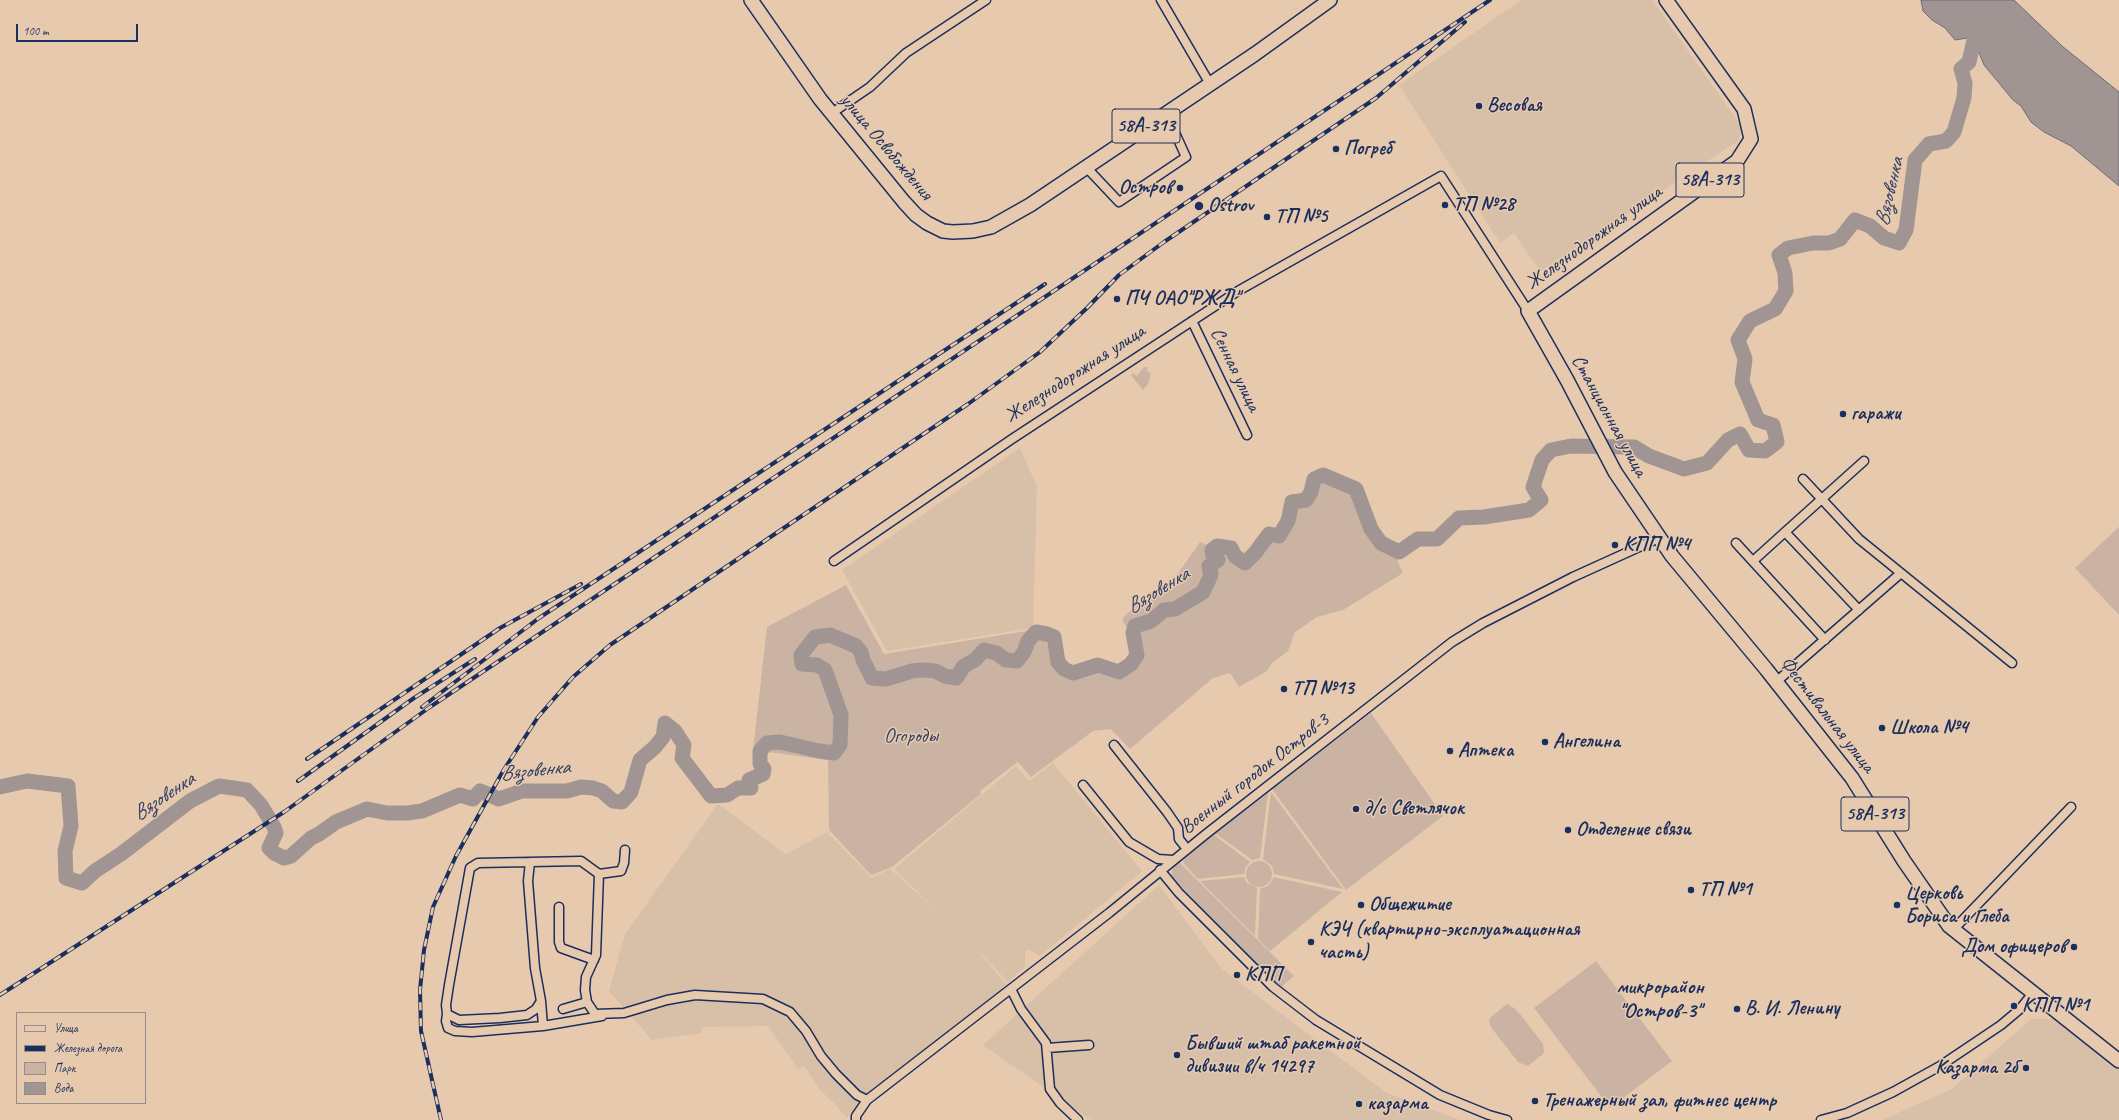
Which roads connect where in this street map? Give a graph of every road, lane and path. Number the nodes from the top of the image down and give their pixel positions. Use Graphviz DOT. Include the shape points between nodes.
graph roads {
  1 [pos="751,0"];
  2 [pos="986,0"];
  3 [pos="1161,0"];
  4 [pos="1330,0"];
  5 [pos="1666,0"];
  6 [pos="975,3"];
  7 [pos="1210,84"];
  8 [pos="832,113"];
  9 [pos="1166,113"];
  10 [pos="1086,167"];
  11 [pos="1528,311"];
  12 [pos="1192,320"];
  13 [pos="1247,435"];
  14 [pos="1864,461"];
  15 [pos="1803,478"];
  16 [pos="1822,498"];
  17 [pos="1785,532"];
  18 [pos="1659,538"];
  19 [pos="1736,543"];
  20 [pos="834,561"];
  21 [pos="1753,561"];
  22 [pos="1901,573"];
  23 [pos="1859,610"];
  24 [pos="1825,640"];
  25 [pos="2012,663"];
  26 [pos="1776,682"];
  27 [pos="1114,745"];
  28 [pos="1083,785"];
  29 [pos="2071,807"];
  30 [pos="1187,849"];
  31 [pos="625,850"];
  32 [pos="1173,860"];
  33 [pos="530,862"];
  34 [pos="1160,870"];
  35 [pos="599,874"];
  36 [pos="559,907"];
  37 [pos="1953,930"];
  38 [pos="594,960"];
  39 [pos="1011,989"];
  40 [pos="2033,993"];
  41 [pos="541,1001"];
  42 [pos="587,1002"];
  43 [pos="563,1009"];
  44 [pos="447,1014"];
  45 [pos="607,1015"];
  46 [pos="542,1026"];
  47 [pos="1089,1045"];
  48 [pos="1047,1048"];
  49 [pos="2119,1061"];
  50 [pos="867,1100"];
  51 [pos="855,1118"];
  52 [pos="1078,1120"];
  53 [pos="1507,1120"];
  54 [pos="1821,1120"];
  1 -- 8 [label="main road, улица Освобождения / 58А-313"];
  2 -- 6 [label="street"];
  3 -- 7 [label="street"];
  4 -- 7 [label="main road, улица Освобождения / 58А-313"];
  5 -- 11 [label="main road, Железнодорожная улица / 58А-313" via="1744,109 1751,139 1737,161"];
  6 -- 8 [label="street" via="906,53 870,87"];
  7 -- 9 [label="main road, улица Освобождения / 58А-313"];
  8 -- 10 [label="main road, улица Освобождения / 58А-313" via="908,206 927,223 943,231 973,231 991,227 1030,205"];
  9 -- 10 [label="main road, улица Освобождения / 58А-313"];
  9 -- 10 [label="street" via="1186,157 1119,202"];
  11 -- 12 [label="street, Железнодорожная улица" via="1441,176 1238,290"];
  11 -- 18 [label="main road, Станционная улица / 58А-313" via="1568,380 1614,472"];
  12 -- 13 [label="street, Сенная улица"];
  12 -- 20 [label="street, Железнодорожная улица"];
  14 -- 16 [label="street"];
  15 -- 16 [label="street"];
  16 -- 17 [label="street"];
  16 -- 22 [label="street" via="1859,539"];
  17 -- 21 [label="street"];
  17 -- 23 [label="street"];
  18 -- 26 [label="main road, Фестивальная улица / 58А-313"];
  18 -- 30 [label="street, Военный городок Остров-3" via="1572,577 1452,642"];
  19 -- 21 [label="street"];
  21 -- 24 [label="street"];
  22 -- 23 [label="street"];
  22 -- 25 [label="street"];
  23 -- 24 [label="street"];
  24 -- 26 [label="street"];
  26 -- 37 [label="main road, Фестивальная улица / 58А-313" via="1852,778 1904,861"];
  27 -- 30 [label="street" via="1167,812 1178,828 1179,839"];
  28 -- 32 [label="street" via="1129,842 1158,859"];
  29 -- 37 [label="street"];
  30 -- 32 [label="street, Военный городок Остров-3"];
  31 -- 35 [label="street" via="621,871"];
  32 -- 34 [label="street, Военный городок Остров-3"];
  33 -- 35 [label="street" via="581,861"];
  33 -- 41 [label="street" via="528,881 535,968"];
  33 -- 44 [label="street" via="478,863 470,868 449,985"];
  34 -- 39 [label="street, Военный городок Остров-3"];
  34 -- 53 [label="street" via="1184,898 1273,987 1316,1020 1440,1095 1489,1116"];
  35 -- 38 [label="street"];
  36 -- 38 [label="street" via="558,942 561,948"];
  37 -- 40 [label="main road, Фестивальная улица / 58А-313"];
  38 -- 42 [label="street" via="586,978"];
  39 -- 48 [label="street"];
  39 -- 50 [label="street, Военный городок Остров-3"];
  40 -- 49 [label="main road, Фестивальная улица / 58А-313"];
  40 -- 54 [label="street" via="2020,1009 2001,1025 1940,1066 1893,1092 1847,1113"];
  41 -- 44 [label="street" via="536,1009 527,1015 459,1020"];
  41 -- 46 [label="street"];
  42 -- 43 [label="street"];
  42 -- 45 [label="street" via="595,1014"];
  44 -- 46 [label="street" via="448,1028 455,1031"];
  45 -- 46 [label="street"];
  45 -- 50 [label="street" via="695,995 763,999 790,1012 836,1074 857,1095"];
  47 -- 48 [label="street"];
  48 -- 52 [label="street" via="1050,1089"];
  50 -- 51 [label="street, Военный городок Остров-3"];
}
